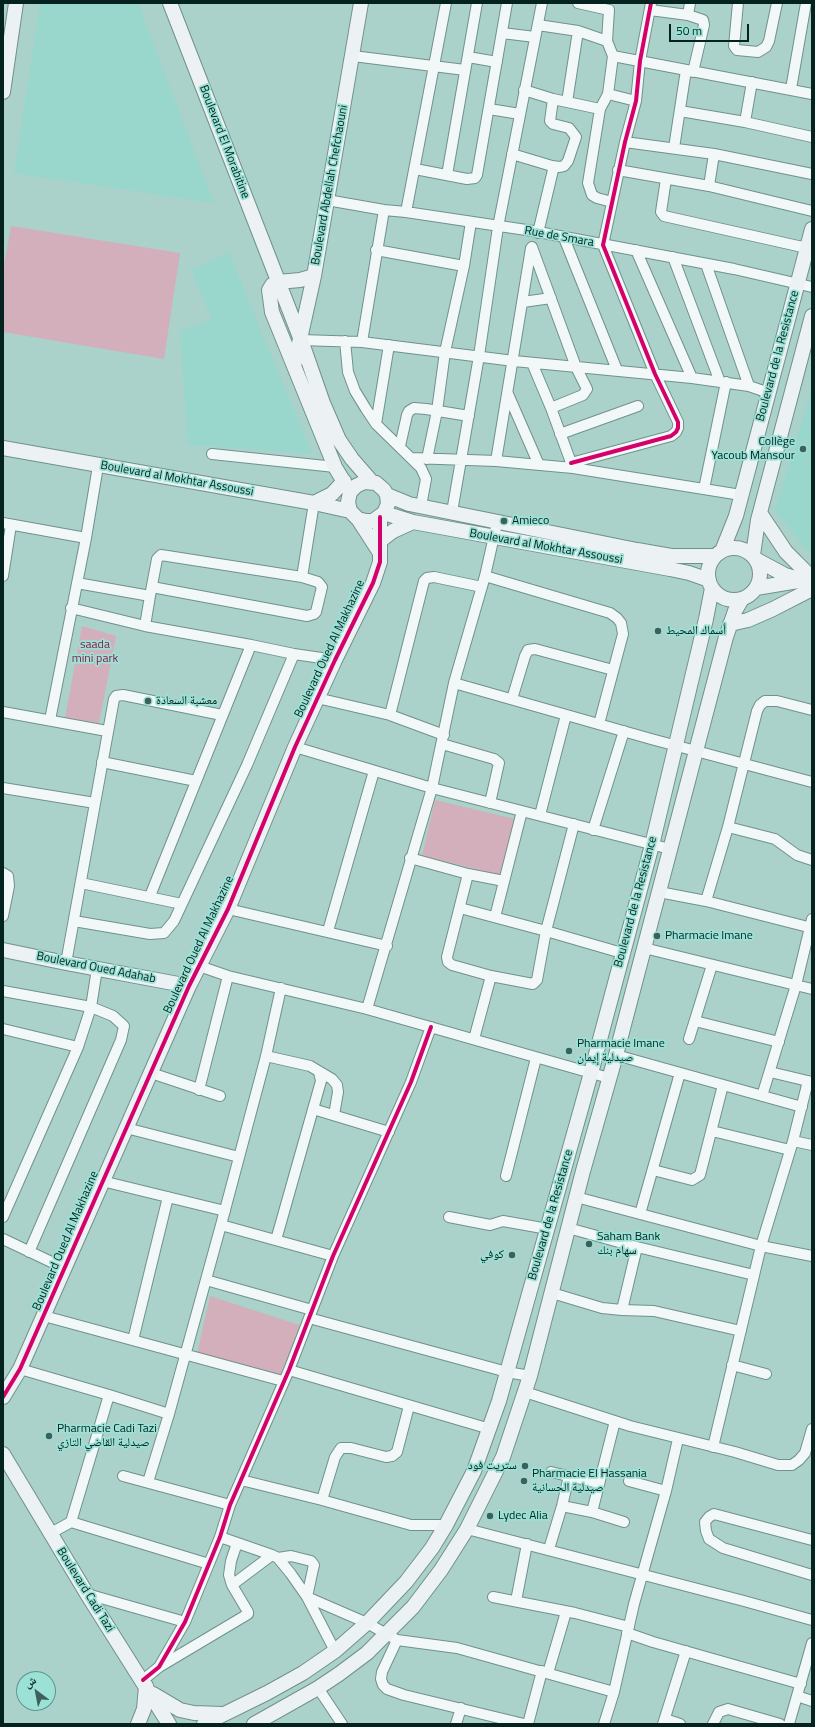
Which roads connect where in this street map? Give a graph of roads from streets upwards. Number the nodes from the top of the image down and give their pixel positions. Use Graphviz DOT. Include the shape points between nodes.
graph roads {
  1 [pos="15,3"];
  2 [pos="170,3"];
  3 [pos="361,3"];
  4 [pos="446,3"];
  5 [pos="477,3"];
  6 [pos="507,3"];
  7 [pos="542,3"];
  8 [pos="578,3"];
  9 [pos="690,3"];
  10 [pos="738,3"];
  11 [pos="777,3"];
  12 [pos="806,3"];
  13 [pos="610,6"];
  14 [pos="651,7"];
  15 [pos="688,15"];
  16 [pos="538,25"];
  17 [pos="578,32"];
  18 [pos="502,33"];
  19 [pos="536,37"];
  20 [pos="607,41"];
  21 [pos="353,56"];
  22 [pos="613,56"];
  23 [pos="468,57"];
  24 [pos="640,61"];
  25 [pos="497,62"];
  26 [pos="432,66"];
  27 [pos="465,70"];
  28 [pos="690,71"];
  29 [pos="752,82"];
  30 [pos="791,89"];
  31 [pos="524,90"];
  32 [pos="3,92"];
  33 [pos="608,94"];
  34 [pos="812,94"];
  35 [pos="553,99"];
  36 [pos="636,101"];
  37 [pos="567,102"];
  38 [pos="488,108"];
  39 [pos="600,109"];
  40 [pos="680,111"];
  41 [pos="520,114"];
  42 [pos="745,122"];
  43 [pos="812,137"];
  44 [pos="625,142"];
  45 [pos="674,148"];
  46 [pos="512,154"];
  47 [pos="714,154"];
  48 [pos="552,166"];
  49 [pos="414,169"];
  50 [pos="618,170"];
  51 [pos="812,174"];
  52 [pos="447,175"];
  53 [pos="666,179"];
  54 [pos="709,186"];
  55 [pos="327,200"];
  56 [pos="612,202"];
  57 [pos="384,210"];
  58 [pos="812,211"];
  59 [pos="406,212"];
  60 [pos="471,222"];
  61 [pos="498,226"];
  62 [pos="812,229"];
  63 [pos="536,232"];
  64 [pos="564,238"];
  65 [pos="603,245"];
  66 [pos="532,247"];
  67 [pos="807,248"];
  68 [pos="376,250"];
  69 [pos="636,250"];
  70 [pos="673,257"];
  71 [pos="706,264"];
  72 [pos="464,266"];
  73 [pos="314,276"];
  74 [pos="278,282"];
  75 [pos="797,284"];
  76 [pos="812,287"];
  77 [pos="551,298"];
  78 [pos="523,302"];
  79 [pos="812,316"];
  80 [pos="301,340"];
  81 [pos="345,341"];
  82 [pos="362,342"];
  83 [pos="389,345"];
  84 [pos="445,352"];
  85 [pos="479,356"];
  86 [pos="514,361"];
  87 [pos="532,362"];
  88 [pos="294,366"];
  89 [pos="576,366"];
  90 [pos="617,370"];
  91 [pos="655,374"];
  92 [pos="692,378"];
  93 [pos="723,382"];
  94 [pos="748,386"];
  95 [pos="769,393"];
  96 [pos="508,394"];
  97 [pos="638,406"];
  98 [pos="551,408"];
  99 [pos="437,411"];
  100 [pos="469,416"];
  101 [pos="376,424"];
  102 [pos="560,434"];
  103 [pos="400,446"];
  104 [pos="3,448"];
  105 [pos="212,454"];
  106 [pos="412,458"];
  107 [pos="427,459"];
  108 [pos="462,460"];
  109 [pos="496,461"];
  110 [pos="539,465"];
  111 [pos="98,466"];
  112 [pos="572,466"];
  113 [pos="335,467"];
  114 [pos="372,482"];
  115 [pos="347,487"];
  116 [pos="704,489"];
  117 [pos="740,494"];
  118 [pos="387,495"];
  119 [pos="314,502"];
  120 [pos="421,506"];
  121 [pos="452,512"];
  122 [pos="760,513"];
  123 [pos="354,515"];
  124 [pos="382,515"];
  125 [pos="413,522"];
  126 [pos="497,523"];
  127 [pos="7,524"];
  128 [pos="494,537"];
  129 [pos="86,538"];
  130 [pos="380,547"];
  131 [pos="719,553"];
  132 [pos="755,558"];
  133 [pos="3,576"];
  134 [pos="485,576"];
  135 [pos="302,577"];
  136 [pos="77,583"];
  137 [pos="810,583"];
  138 [pos="710,584"];
  139 [pos="482,587"];
  140 [pos="756,588"];
  141 [pos="151,592"];
  142 [pos="742,599"];
  143 [pos="71,608"];
  144 [pos="730,624"];
  145 [pos="145,626"];
  146 [pos="251,645"];
  147 [pos="294,654"];
  148 [pos="335,660"];
  149 [pos="613,670"];
  150 [pos="454,684"];
  151 [pos="317,698"];
  152 [pos="512,699"];
  153 [pos="812,710"];
  154 [pos="3,712"];
  155 [pos="390,715"];
  156 [pos="566,715"];
  157 [pos="222,716"];
  158 [pos="50,720"];
  159 [pos="599,724"];
  160 [pos="107,731"];
  161 [pos="624,731"];
  162 [pos="443,739"];
  163 [pos="676,746"];
  164 [pos="295,747"];
  165 [pos="696,751"];
  166 [pos="102,762"];
  167 [pos="743,764"];
  168 [pos="374,771"];
  169 [pos="196,781"];
  170 [pos="812,782"];
  171 [pos="3,788"];
  172 [pos="432,788"];
  173 [pos="490,802"];
  174 [pos="95,803"];
  175 [pos="522,811"];
  176 [pos="540,815"];
  177 [pos="574,824"];
  178 [pos="728,827"];
  179 [pos="592,830"];
  180 [pos="652,845"];
  181 [pos="670,850"];
  182 [pos="410,858"];
  183 [pos="812,860"];
  184 [pos="3,873"];
  185 [pos="468,874"];
  186 [pos="504,881"];
  187 [pos="81,883"];
  188 [pos="659,892"];
  189 [pos="150,896"];
  190 [pos="706,901"];
  191 [pos="182,904"];
  192 [pos="460,908"];
  193 [pos="228,909"];
  194 [pos="3,916"];
  195 [pos="495,917"];
  196 [pos="74,921"];
  197 [pos="811,924"];
  198 [pos="546,930"];
  199 [pos="328,931"];
  200 [pos="386,946"];
  201 [pos="644,948"];
  202 [pos="3,950"];
  203 [pos="622,953"];
  204 [pos="66,964"];
  205 [pos="712,965"];
  206 [pos="199,966"];
  207 [pos="97,969"];
  208 [pos="228,976"];
  209 [pos="491,976"];
  210 [pos="796,985"];
  211 [pos="189,986"];
  212 [pos="281,988"];
  213 [pos="812,989"];
  214 [pos="3,991"];
  215 [pos="91,1007"];
  216 [pos="367,1008"];
  217 [pos="694,1021"];
  218 [pos="431,1027"];
  219 [pos="3,1029"];
  220 [pos="474,1039"];
  221 [pos="689,1039"];
  222 [pos="779,1042"];
  223 [pos="78,1047"];
  224 [pos="616,1055"];
  225 [pos="266,1056"];
  226 [pos="536,1058"];
  227 [pos="319,1072"];
  228 [pos="770,1072"];
  229 [pos="152,1073"];
  230 [pos="591,1073"];
  231 [pos="680,1073"];
  232 [pos="609,1078"];
  233 [pos="810,1082"];
  234 [pos="723,1085"];
  235 [pos="199,1090"];
  236 [pos="220,1096"];
  237 [pos="762,1096"];
  238 [pos="802,1107"];
  239 [pos="313,1109"];
  240 [pos="334,1115"];
  241 [pos="126,1128"];
  242 [pos="712,1131"];
  243 [pos="389,1132"];
  244 [pos="791,1145"];
  245 [pos="812,1145"];
  246 [pos="239,1157"];
  247 [pos="653,1170"];
  248 [pos="506,1176"];
  249 [pos="102,1181"];
  250 [pos="168,1197"];
  251 [pos="576,1197"];
  252 [pos="225,1211"];
  253 [pos="640,1214"];
  254 [pos="3,1217"];
  255 [pos="450,1217"];
  256 [pos="222,1225"];
  257 [pos="568,1228"];
  258 [pos="548,1229"];
  259 [pos="3,1239"];
  260 [pos="276,1240"];
  261 [pos="761,1246"];
  262 [pos="637,1247"];
  263 [pos="29,1252"];
  264 [pos="333,1256"];
  265 [pos="812,1256"];
  266 [pos="64,1268"];
  267 [pos="754,1275"];
  268 [pos="206,1280"];
  269 [pos="552,1293"];
  270 [pos="622,1310"];
  271 [pos="310,1314"];
  272 [pos="44,1316"];
  273 [pos="741,1331"];
  274 [pos="133,1340"];
  275 [pos="185,1354"];
  276 [pos="732,1365"];
  277 [pos="20,1369"];
  278 [pos="288,1370"];
  279 [pos="507,1372"];
  280 [pos="766,1374"];
  281 [pos="530,1376"];
  282 [pos="283,1381"];
  283 [pos="525,1392"];
  284 [pos="109,1395"];
  285 [pos="3,1397"];
  286 [pos="409,1406"];
  287 [pos="169,1414"];
  288 [pos="615,1421"];
  289 [pos="490,1429"];
  290 [pos="812,1429"];
  291 [pos="678,1439"];
  292 [pos="713,1447"];
  293 [pos="3,1454"];
  294 [pos="551,1472"];
  295 [pos="123,1476"];
  296 [pos="569,1476"];
  297 [pos="241,1480"];
  298 [pos="629,1481"];
  299 [pos="148,1482"];
  300 [pos="598,1483"];
  301 [pos="666,1491"];
  302 [pos="322,1500"];
  303 [pos="230,1505"];
  304 [pos="562,1506"];
  305 [pos="592,1512"];
  306 [pos="71,1522"];
  307 [pos="624,1522"];
  308 [pos="446,1525"];
  309 [pos="467,1529"];
  310 [pos="51,1533"];
  311 [pos="220,1538"];
  312 [pos="812,1540"];
  313 [pos="237,1543"];
  314 [pos="527,1544"];
  315 [pos="548,1550"];
  316 [pos="275,1557"];
  317 [pos="209,1564"];
  318 [pos="812,1574"];
  319 [pos="641,1575"];
  320 [pos="232,1585"];
  321 [pos="87,1594"];
  322 [pos="307,1597"];
  323 [pos="493,1597"];
  324 [pos="516,1601"];
  325 [pos="566,1612"];
  326 [pos="812,1620"];
  327 [pos="185,1622"];
  328 [pos="367,1623"];
  329 [pos="628,1630"];
  330 [pos="392,1638"];
  331 [pos="812,1643"];
  332 [pos="335,1651"];
  333 [pos="686,1651"];
  334 [pos="159,1667"];
  335 [pos="545,1672"];
  336 [pos="801,1684"];
  337 [pos="146,1686"];
  338 [pos="318,1688"];
  339 [pos="614,1692"];
  340 [pos="797,1696"];
  341 [pos="812,1701"];
  342 [pos="461,1708"];
  343 [pos="224,1714"];
  344 [pos="664,1722"];
  345 [pos="138,1724"];
  346 [pos="169,1724"];
  347 [pos="204,1724"];
  348 [pos="254,1724"];
  349 [pos="342,1724"];
  350 [pos="456,1724"];
  351 [pos="524,1724"];
  352 [pos="528,1724"];
  353 [pos="604,1724"];
  354 [pos="680,1724"];
  355 [pos="713,1724"];
  356 [pos="780,1724"];
  357 [pos="789,1724"];
  1 -- 32 [label="street"];
  2 -- 74 [label="street, Boulevard El Morabitine"];
  3 -- 21 [label="street, Boulevard Abdellah Chefchaouni"];
  4 -- 26 [label="street"];
  5 -- 23 [label="street"];
  6 -- 18 [label="street"];
  7 -- 16 [label="street"];
  8 -- 13 [label="street"];
  9 -- 15 [label="street"];
  10 -- 11 [label="street" via="734,46 738,50 758,52 769,42"];
  12 -- 30 [label="street"];
  13 -- 20 [label="street"];
  14 -- 15 [label="street"];
  14 -- 24 [label="street"];
  15 -- 28 [label="street" via="702,18 704,22"];
  16 -- 17 [label="street"];
  16 -- 19 [label="street"];
  17 -- 20 [label="street"];
  17 -- 37 [label="street"];
  18 -- 19 [label="street"];
  18 -- 25 [label="street"];
  19 -- 31 [label="street"];
  20 -- 22 [label="street"];
  21 -- 26 [label="street"];
  21 -- 55 [label="street, Boulevard Abdellah Chefchaouni"];
  22 -- 24 [label="street"];
  22 -- 33 [label="street"];
  23 -- 25 [label="street"];
  23 -- 27 [label="street"];
  24 -- 28 [label="street"];
  24 -- 36 [label="street"];
  25 -- 38 [label="street"];
  26 -- 27 [label="street"];
  26 -- 49 [label="street"];
  27 -- 52 [label="street"];
  28 -- 29 [label="street"];
  28 -- 40 [label="street"];
  29 -- 30 [label="street"];
  29 -- 42 [label="street"];
  30 -- 34 [label="street"];
  31 -- 35 [label="street"];
  31 -- 41 [label="street"];
  33 -- 36 [label="street"];
  33 -- 39 [label="street"];
  35 -- 37 [label="street"];
  35 -- 48 [label="street" via="550,121 569,128 576,137 564,166"];
  36 -- 44 [label="street"];
  37 -- 39 [label="street"];
  38 -- 41 [label="street"];
  38 -- 52 [label="street" via="477,175 471,180"];
  39 -- 56 [label="street" via="588,183 592,195"];
  40 -- 42 [label="street"];
  40 -- 45 [label="street"];
  41 -- 46 [label="street"];
  42 -- 43 [label="street"];
  44 -- 45 [label="street"];
  44 -- 50 [label="street"];
  45 -- 47 [label="street"];
  46 -- 48 [label="street"];
  46 -- 61 [label="street"];
  47 -- 51 [label="street"];
  47 -- 54 [label="street"];
  48 -- 63 [label="street"];
  49 -- 52 [label="street"];
  49 -- 59 [label="street"];
  50 -- 53 [label="street"];
  50 -- 56 [label="street"];
  53 -- 54 [label="street"];
  53 -- 67 [label="street" via="661,212 664,216"];
  54 -- 58 [label="street"];
  55 -- 57 [label="street, Rue de Smara"];
  55 -- 73 [label="street, Boulevard Abdellah Chefchaouni"];
  56 -- 65 [label="street"];
  57 -- 59 [label="street, Rue de Smara"];
  57 -- 68 [label="street"];
  59 -- 60 [label="street, Rue de Smara"];
  60 -- 61 [label="street, Rue de Smara"];
  60 -- 72 [label="street"];
  61 -- 63 [label="street, Rue de Smara"];
  61 -- 85 [label="street"];
  62 -- 67 [label="street, Boulevard de la Resistance"];
  63 -- 64 [label="street, Rue de Smara"];
  63 -- 66 [label="street"];
  64 -- 65 [label="street, Rue de Smara"];
  64 -- 90 [label="street"];
  65 -- 69 [label="street, Rue de Smara"];
  65 -- 91 [label="street"];
  66 -- 77 [label="street"];
  66 -- 78 [label="street"];
  67 -- 75 [label="street, Boulevard de la Resistance"];
  68 -- 72 [label="street"];
  68 -- 82 [label="street"];
  69 -- 70 [label="street, Rue de Smara"];
  69 -- 92 [label="street"];
  70 -- 71 [label="street, Rue de Smara"];
  70 -- 93 [label="street"];
  71 -- 75 [label="street, Rue de Smara"];
  71 -- 94 [label="street"];
  72 -- 84 [label="street"];
  73 -- 74 [label="street"];
  73 -- 80 [label="street, Boulevard Abdellah Chefchaouni"];
  74 -- 80 [label="street, Boulevard El Morabitine"];
  74 -- 88 [label="street" via="269,290 269,301"];
  75 -- 76 [label="street, Rue de Smara"];
  75 -- 95 [label="street, Boulevard de la Resistance"];
  77 -- 78 [label="street"];
  77 -- 89 [label="street"];
  78 -- 86 [label="street"];
  79 -- 122 [label="street, Boulevard de la Resistance"];
  80 -- 81 [label="street"];
  80 -- 88 [label="street, Boulevard Abdellah Chefchaouni"];
  80 -- 114 [label="street, Boulevard El Morabitine" via="339,440"];
  81 -- 82 [label="street"];
  81 -- 101 [label="street" via="348,372 355,391"];
  82 -- 83 [label="street"];
  83 -- 84 [label="street"];
  83 -- 101 [label="street"];
  84 -- 85 [label="street"];
  84 -- 99 [label="street"];
  85 -- 86 [label="street"];
  85 -- 100 [label="street"];
  86 -- 87 [label="street"];
  86 -- 96 [label="street"];
  87 -- 89 [label="street"];
  87 -- 98 [label="street"];
  88 -- 113 [label="street"];
  89 -- 90 [label="street"];
  89 -- 98 [label="street" via="587,389 586,393"];
  90 -- 91 [label="street"];
  91 -- 92 [label="street"];
  91 -- 112 [label="street" via="678,422 676,432 671,436"];
  92 -- 93 [label="street"];
  93 -- 94 [label="street"];
  93 -- 116 [label="street"];
  94 -- 95 [label="street"];
  95 -- 117 [label="street, Boulevard de la Resistance"];
  96 -- 109 [label="street"];
  96 -- 110 [label="street"];
  97 -- 102 [label="street"];
  98 -- 102 [label="street"];
  99 -- 100 [label="street"];
  99 -- 103 [label="street" via="414,408 409,411"];
  99 -- 107 [label="street"];
  100 -- 108 [label="street"];
  101 -- 103 [label="street"];
  102 -- 112 [label="street"];
  103 -- 106 [label="street"];
  104 -- 111 [label="street, Boulevard al Mokhtar Assoussi"];
  105 -- 113 [label="street"];
  106 -- 107 [label="street"];
  106 -- 120 [label="street" via="422,468 426,479"];
  107 -- 108 [label="street"];
  108 -- 109 [label="street"];
  108 -- 121 [label="street"];
  109 -- 110 [label="street"];
  110 -- 112 [label="street"];
  111 -- 119 [label="street, Boulevard al Mokhtar Assoussi"];
  111 -- 129 [label="street"];
  112 -- 116 [label="street"];
  113 -- 115 [label="street"];
  114 -- 115 [label="street"];
  114 -- 118 [label="street" via="380,486"];
  115 -- 119 [label="street"];
  115 -- 123 [label="street" via="348,502"];
  116 -- 117 [label="street"];
  117 -- 131 [label="street, Boulevard de la Resistance" via="736,516"];
  118 -- 120 [label="street, Boulevard al Mokhtar Assoussi"];
  118 -- 124 [label="street" via="388,504"];
  119 -- 123 [label="street, Boulevard al Mokhtar Assoussi"];
  119 -- 135 [label="street"];
  120 -- 121 [label="street, Boulevard al Mokhtar Assoussi"];
  121 -- 126 [label="street, Boulevard al Mokhtar Assoussi"];
  122 -- 132 [label="street, Boulevard de la Resistance" via="754,537"];
  122 -- 137 [label="street"];
  123 -- 124 [label="street" via="366,521 373,521"];
  123 -- 130 [label="street"];
  124 -- 125 [label="street, Boulevard al Mokhtar Assoussi"];
  124 -- 130 [label="street, Boulevard Oued Al Makhazine"];
  125 -- 128 [label="street, Boulevard al Mokhtar Assoussi"];
  125 -- 130 [label="street" via="393,531"];
  126 -- 128 [label="street"];
  126 -- 131 [label="street, Boulevard al Mokhtar Assoussi" via="671,556"];
  127 -- 129 [label="street"];
  127 -- 133 [label="street"];
  128 -- 134 [label="street"];
  128 -- 138 [label="street, Boulevard al Mokhtar Assoussi" via="689,573"];
  129 -- 136 [label="street"];
  130 -- 148 [label="street, Boulevard Oued Al Makhazine" via="378,571"];
  131 -- 132 [label="street" via="730,548 738,548 746,550"];
  131 -- 138 [label="street" via="708,571"];
  132 -- 137 [label="street" via="785,575"];
  132 -- 140 [label="street" via="760,574"];
  134 -- 139 [label="street"];
  134 -- 149 [label="street" via="610,613 617,618 623,634"];
  135 -- 141 [label="street" via="161,555 157,559"];
  135 -- 141 [label="street" via="318,582 322,587 316,612 311,616"];
  136 -- 141 [label="street"];
  136 -- 143 [label="street"];
  137 -- 140 [label="street"];
  137 -- 144 [label="street" via="773,610"];
  138 -- 142 [label="street" via="717,594 725,598"];
  138 -- 163 [label="street, Boulevard de la Resistance" via="706,620"];
  139 -- 150 [label="street"];
  139 -- 155 [label="street" via="434,577 424,581"];
  140 -- 142 [label="street"];
  141 -- 145 [label="street"];
  142 -- 144 [label="street, Boulevard de la Resistance"];
  143 -- 145 [label="street"];
  143 -- 158 [label="street"];
  144 -- 165 [label="street, Boulevard de la Resistance"];
  145 -- 146 [label="street"];
  146 -- 147 [label="street"];
  146 -- 157 [label="street"];
  147 -- 148 [label="street"];
  147 -- 191 [label="street" via="247,765"];
  148 -- 151 [label="street, Boulevard Oued Al Makhazine"];
  149 -- 152 [label="street" via="534,649 528,650"];
  149 -- 159 [label="street"];
  150 -- 152 [label="street"];
  150 -- 162 [label="street"];
  151 -- 155 [label="street"];
  151 -- 164 [label="street, Boulevard Oued Al Makhazine"];
  152 -- 156 [label="street"];
  153 -- 167 [label="street" via="777,701 765,701 757,711"];
  154 -- 158 [label="street"];
  155 -- 162 [label="street"];
  156 -- 159 [label="street"];
  156 -- 176 [label="street"];
  157 -- 160 [label="street" via="119,695 114,699"];
  157 -- 169 [label="street"];
  158 -- 160 [label="street"];
  159 -- 161 [label="street"];
  160 -- 166 [label="street"];
  161 -- 163 [label="street"];
  161 -- 179 [label="street"];
  162 -- 172 [label="street"];
  162 -- 173 [label="street" via="499,763"];
  163 -- 165 [label="street"];
  163 -- 180 [label="street, Boulevard de la Resistance"];
  164 -- 168 [label="street"];
  164 -- 193 [label="street, Boulevard Oued Al Makhazine"];
  165 -- 167 [label="street"];
  165 -- 181 [label="street, Boulevard de la Resistance"];
  166 -- 169 [label="street"];
  166 -- 174 [label="street"];
  167 -- 170 [label="street"];
  167 -- 178 [label="street"];
  168 -- 172 [label="street"];
  168 -- 199 [label="street"];
  169 -- 189 [label="street"];
  171 -- 174 [label="street"];
  172 -- 173 [label="street"];
  172 -- 182 [label="street"];
  173 -- 175 [label="street"];
  174 -- 187 [label="street"];
  175 -- 176 [label="street"];
  175 -- 186 [label="street"];
  176 -- 177 [label="street"];
  177 -- 179 [label="street"];
  177 -- 198 [label="street"];
  178 -- 183 [label="street" via="775,839 797,855"];
  178 -- 190 [label="street"];
  179 -- 180 [label="street"];
  180 -- 181 [label="street"];
  180 -- 203 [label="street, Boulevard de la Resistance"];
  181 -- 188 [label="street, Boulevard de la Resistance"];
  182 -- 185 [label="street"];
  182 -- 200 [label="street"];
  184 -- 194 [label="street" via="8,876 9,886"];
  185 -- 186 [label="street"];
  185 -- 192 [label="street"];
  186 -- 195 [label="street"];
  187 -- 189 [label="street"];
  187 -- 196 [label="street"];
  188 -- 190 [label="street"];
  188 -- 201 [label="street, Boulevard de la Resistance"];
  189 -- 191 [label="street"];
  190 -- 197 [label="street"];
  191 -- 196 [label="street" via="164,933"];
  192 -- 195 [label="street"];
  192 -- 209 [label="street" via="447,957 448,962"];
  193 -- 199 [label="street"];
  193 -- 206 [label="street, Boulevard Oued Al Makhazine"];
  195 -- 198 [label="street"];
  196 -- 204 [label="street"];
  197 -- 210 [label="street"];
  198 -- 203 [label="street"];
  198 -- 209 [label="street" via="537,980 534,984"];
  199 -- 200 [label="street"];
  200 -- 216 [label="street"];
  201 -- 205 [label="street"];
  201 -- 224 [label="street, Boulevard de la Resistance"];
  202 -- 204 [label="street, Boulevard Oued Adahab"];
  203 -- 230 [label="street, Boulevard de la Resistance"];
  204 -- 207 [label="street, Boulevard Oued Adahab"];
  205 -- 210 [label="street"];
  205 -- 217 [label="street"];
  206 -- 208 [label="street"];
  206 -- 211 [label="street, Boulevard Oued Al Makhazine"];
  207 -- 211 [label="street, Boulevard Oued Adahab"];
  207 -- 215 [label="street"];
  208 -- 212 [label="street"];
  208 -- 235 [label="street"];
  209 -- 220 [label="street"];
  210 -- 213 [label="street"];
  210 -- 222 [label="street"];
  211 -- 229 [label="street, Boulevard Oued Al Makhazine"];
  212 -- 216 [label="street"];
  212 -- 225 [label="street"];
  214 -- 215 [label="street"];
  215 -- 223 [label="street"];
  215 -- 263 [label="street" via="120,1021 124,1026 122,1036"];
  216 -- 218 [label="street"];
  217 -- 221 [label="street"];
  217 -- 222 [label="street"];
  218 -- 220 [label="street"];
  218 -- 243 [label="street"];
  219 -- 223 [label="street"];
  220 -- 226 [label="street"];
  222 -- 228 [label="street"];
  223 -- 254 [label="street"];
  224 -- 231 [label="street"];
  224 -- 232 [label="street, Boulevard de la Resistance"];
  225 -- 227 [label="street" via="310,1066"];
  225 -- 246 [label="street"];
  226 -- 230 [label="street"];
  226 -- 248 [label="street"];
  227 -- 239 [label="street" via="321,1081"];
  227 -- 240 [label="street" via="337,1085"];
  228 -- 233 [label="street"];
  228 -- 237 [label="street"];
  229 -- 235 [label="street"];
  229 -- 241 [label="street, Boulevard Oued Al Makhazine"];
  230 -- 232 [label="street"];
  230 -- 258 [label="street, Boulevard de la Resistance"];
  231 -- 234 [label="street"];
  231 -- 247 [label="street"];
  232 -- 251 [label="street, Boulevard de la Resistance"];
  233 -- 238 [label="street"];
  234 -- 237 [label="street"];
  234 -- 242 [label="street"];
  235 -- 236 [label="street"];
  237 -- 238 [label="street"];
  238 -- 244 [label="street"];
  239 -- 240 [label="street"];
  239 -- 260 [label="street"];
  240 -- 243 [label="street"];
  241 -- 246 [label="street"];
  241 -- 249 [label="street, Boulevard Oued Al Makhazine"];
  242 -- 244 [label="street"];
  242 -- 247 [label="street" via="702,1171 696,1179"];
  243 -- 264 [label="street"];
  244 -- 245 [label="street"];
  244 -- 261 [label="street"];
  246 -- 252 [label="street"];
  247 -- 253 [label="street"];
  249 -- 250 [label="street"];
  249 -- 266 [label="street, Boulevard Oued Al Makhazine"];
  250 -- 252 [label="street"];
  250 -- 274 [label="street"];
  251 -- 253 [label="street"];
  251 -- 257 [label="street, Boulevard de la Resistance"];
  252 -- 256 [label="street"];
  253 -- 261 [label="street"];
  255 -- 258 [label="street" via="490,1225 503,1220"];
  256 -- 260 [label="street"];
  256 -- 268 [label="street"];
  257 -- 262 [label="street"];
  257 -- 269 [label="street, Boulevard de la Resistance"];
  258 -- 279 [label="street, Boulevard de la Resistance"];
  259 -- 263 [label="street"];
  260 -- 264 [label="street"];
  261 -- 265 [label="street"];
  261 -- 267 [label="street"];
  262 -- 267 [label="street"];
  262 -- 270 [label="street"];
  263 -- 266 [label="street"];
  264 -- 271 [label="street"];
  266 -- 272 [label="street, Boulevard Oued Al Makhazine"];
  267 -- 273 [label="street"];
  268 -- 271 [label="street"];
  268 -- 275 [label="street"];
  269 -- 270 [label="street" via="602,1308"];
  269 -- 281 [label="street, Boulevard de la Resistance"];
  270 -- 273 [label="street" via="654,1311"];
  271 -- 278 [label="street"];
  271 -- 279 [label="street"];
  272 -- 274 [label="street"];
  272 -- 277 [label="street, Boulevard Oued Al Makhazine"];
  273 -- 276 [label="street"];
  274 -- 275 [label="street"];
  275 -- 282 [label="street"];
  275 -- 287 [label="street"];
  276 -- 280 [label="street"];
  276 -- 292 [label="street"];
  277 -- 284 [label="street"];
  277 -- 285 [label="street, Boulevard Oued Al Makhazine"];
  278 -- 282 [label="street"];
  278 -- 286 [label="street"];
  279 -- 281 [label="street"];
  279 -- 289 [label="street, Boulevard de la Resistance"];
  281 -- 283 [label="street, Boulevard de la Resistance"];
  282 -- 297 [label="street"];
  283 -- 288 [label="street"];
  283 -- 309 [label="street, Boulevard de la Resistance" via="503,1457"];
  284 -- 287 [label="street"];
  284 -- 306 [label="street"];
  286 -- 289 [label="street"];
  286 -- 302 [label="street" via="396,1452 386,1457 341,1448 335,1457"];
  287 -- 299 [label="street"];
  288 -- 291 [label="street"];
  288 -- 300 [label="street"];
  289 -- 308 [label="street, Boulevard de la Resistance" via="474,1470"];
  290 -- 292 [label="street" via="805,1453 792,1465 778,1466"];
  291 -- 292 [label="street"];
  291 -- 301 [label="street"];
  293 -- 310 [label="street, Boulevard Cadi Tazi"];
  294 -- 296 [label="street"];
  295 -- 299 [label="street"];
  296 -- 300 [label="street"];
  296 -- 304 [label="street"];
  297 -- 302 [label="street"];
  297 -- 303 [label="street"];
  298 -- 301 [label="street"];
  299 -- 303 [label="street"];
  300 -- 305 [label="street"];
  301 -- 319 [label="street"];
  302 -- 308 [label="street" via="411,1525"];
  303 -- 311 [label="street"];
  304 -- 305 [label="street"];
  304 -- 315 [label="street"];
  305 -- 307 [label="street"];
  306 -- 310 [label="street"];
  306 -- 317 [label="street"];
  308 -- 328 [label="street, Boulevard de la Resistance" via="417,1568"];
  309 -- 314 [label="street"];
  309 -- 330 [label="street, Boulevard de la Resistance"];
  310 -- 321 [label="street, Boulevard Cadi Tazi"];
  311 -- 313 [label="street"];
  311 -- 317 [label="street"];
  312 -- 318 [label="street" via="714,1514 705,1522 709,1539 723,1548"];
  313 -- 316 [label="street"];
  313 -- 320 [label="street" via="229,1575"];
  314 -- 315 [label="street"];
  314 -- 324 [label="street"];
  315 -- 319 [label="street"];
  316 -- 320 [label="street"];
  316 -- 322 [label="street"];
  316 -- 322 [label="street" via="291,1556 311,1561 313,1569"];
  317 -- 327 [label="street"];
  319 -- 326 [label="street"];
  319 -- 329 [label="street"];
  320 -- 334 [label="street" via="248,1614"];
  321 -- 327 [label="street"];
  321 -- 337 [label="street, Boulevard Cadi Tazi"];
  322 -- 328 [label="street"];
  322 -- 332 [label="street"];
  323 -- 324 [label="street"];
  324 -- 325 [label="street"];
  325 -- 329 [label="street" via="599,1618"];
  325 -- 335 [label="street"];
  327 -- 334 [label="street"];
  328 -- 330 [label="street"];
  328 -- 332 [label="street, Boulevard de la Resistance"];
  329 -- 333 [label="street" via="653,1642"];
  329 -- 339 [label="street"];
  330 -- 335 [label="street" via="457,1648"];
  330 -- 338 [label="street, Boulevard de la Resistance"];
  330 -- 342 [label="street" via="382,1672 383,1685 404,1695"];
  331 -- 336 [label="street"];
  332 -- 343 [label="street, Boulevard de la Resistance" via="303,1673"];
  333 -- 336 [label="street"];
  333 -- 344 [label="street"];
  334 -- 337 [label="street"];
  335 -- 339 [label="street"];
  335 -- 352 [label="street"];
  336 -- 340 [label="street"];
  337 -- 343 [label="street" via="180,1710"];
  337 -- 345 [label="street" via="144,1709"];
  337 -- 346 [label="street, Boulevard Cadi Tazi"];
  338 -- 348 [label="street, Boulevard de la Resistance"];
  338 -- 349 [label="street"];
  339 -- 353 [label="street"];
  340 -- 341 [label="street"];
  340 -- 357 [label="street"];
  342 -- 350 [label="street"];
  342 -- 351 [label="street"];
  343 -- 347 [label="street, Boulevard de la Resistance"];
  344 -- 354 [label="street"];
  355 -- 356 [label="street" via="719,1712 728,1709"];
}
